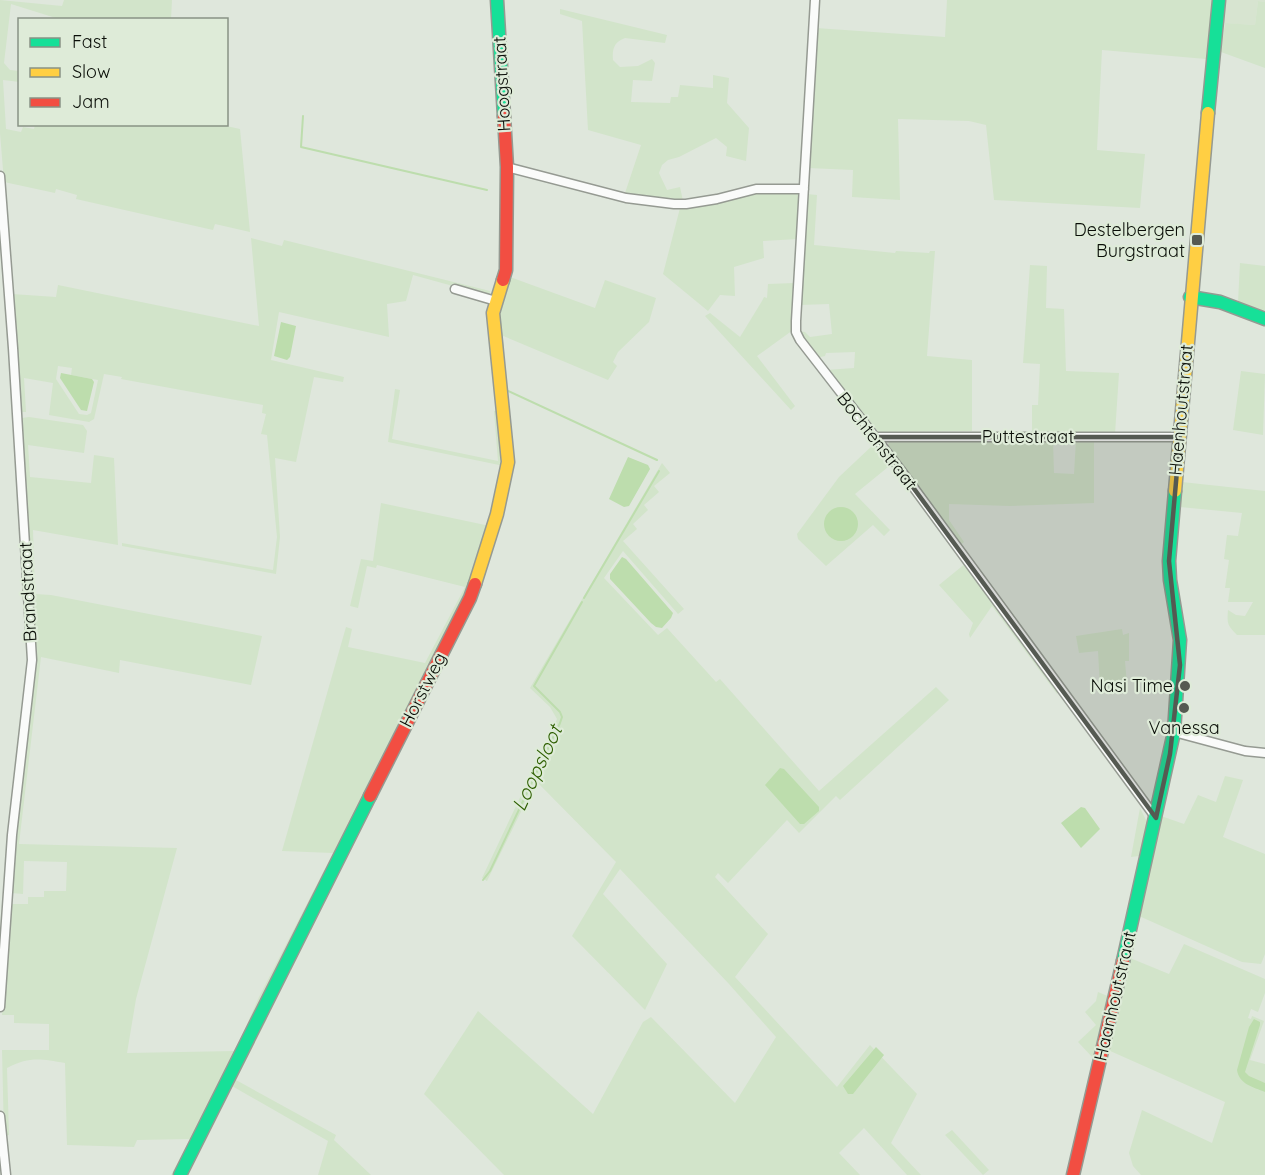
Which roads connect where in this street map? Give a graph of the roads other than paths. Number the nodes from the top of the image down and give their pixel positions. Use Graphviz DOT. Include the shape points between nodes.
graph roads {
  1 [pos="497,0"];
  2 [pos="815,0"];
  3 [pos="1219,0"];
  4 [pos="507,168"];
  5 [pos="0,176"];
  6 [pos="804,189"];
  7 [pos="455,289"];
  8 [pos="1190,297"];
  9 [pos="496,301"];
  10 [pos="1265,319"];
  11 [pos="876,437"];
  12 [pos="1180,437"];
  13 [pos="1174,732"];
  14 [pos="1265,753"];
  15 [pos="1156,818"];
  16 [pos="0,1007"];
  17 [pos="0,1116"];
  18 [pos="6,1175"];
  19 [pos="180,1175"];
  20 [pos="1073,1175"];
  1 -- 4 [label="street, Hoogstraat"];
  2 -- 6 [label="street, Bochtenstraat"];
  3 -- 8 [label="street, Haenhoutstraat"];
  4 -- 6 [label="street" via="626,198 674,204 756,189"];
  4 -- 9 [label="street, Horstweg" via="506,270"];
  5 -- 16 [label="street, Brandstraat" via="32,660 12,835"];
  6 -- 11 [label="street, Bochtenstraat" via="797,336"];
  7 -- 9 [label="street"];
  8 -- 10 [label="street" via="1220,302"];
  8 -- 12 [label="street, Haenhoutstraat"];
  9 -- 19 [label="street, Horstweg" via="493,313 508,462 482,567 465,608"];
  11 -- 12 [label="street, Puttestraat"];
  11 -- 15 [label="street, Bochtenstraat"];
  12 -- 13 [label="street, Haenhoutstraat" via="1169,561 1180,640"];
  13 -- 14 [label="street"];
  13 -- 15 [label="street, Haenhoutstraat"];
  15 -- 20 [label="street, Haanhoutstraat"];
  17 -- 18 [label="street"];
}
